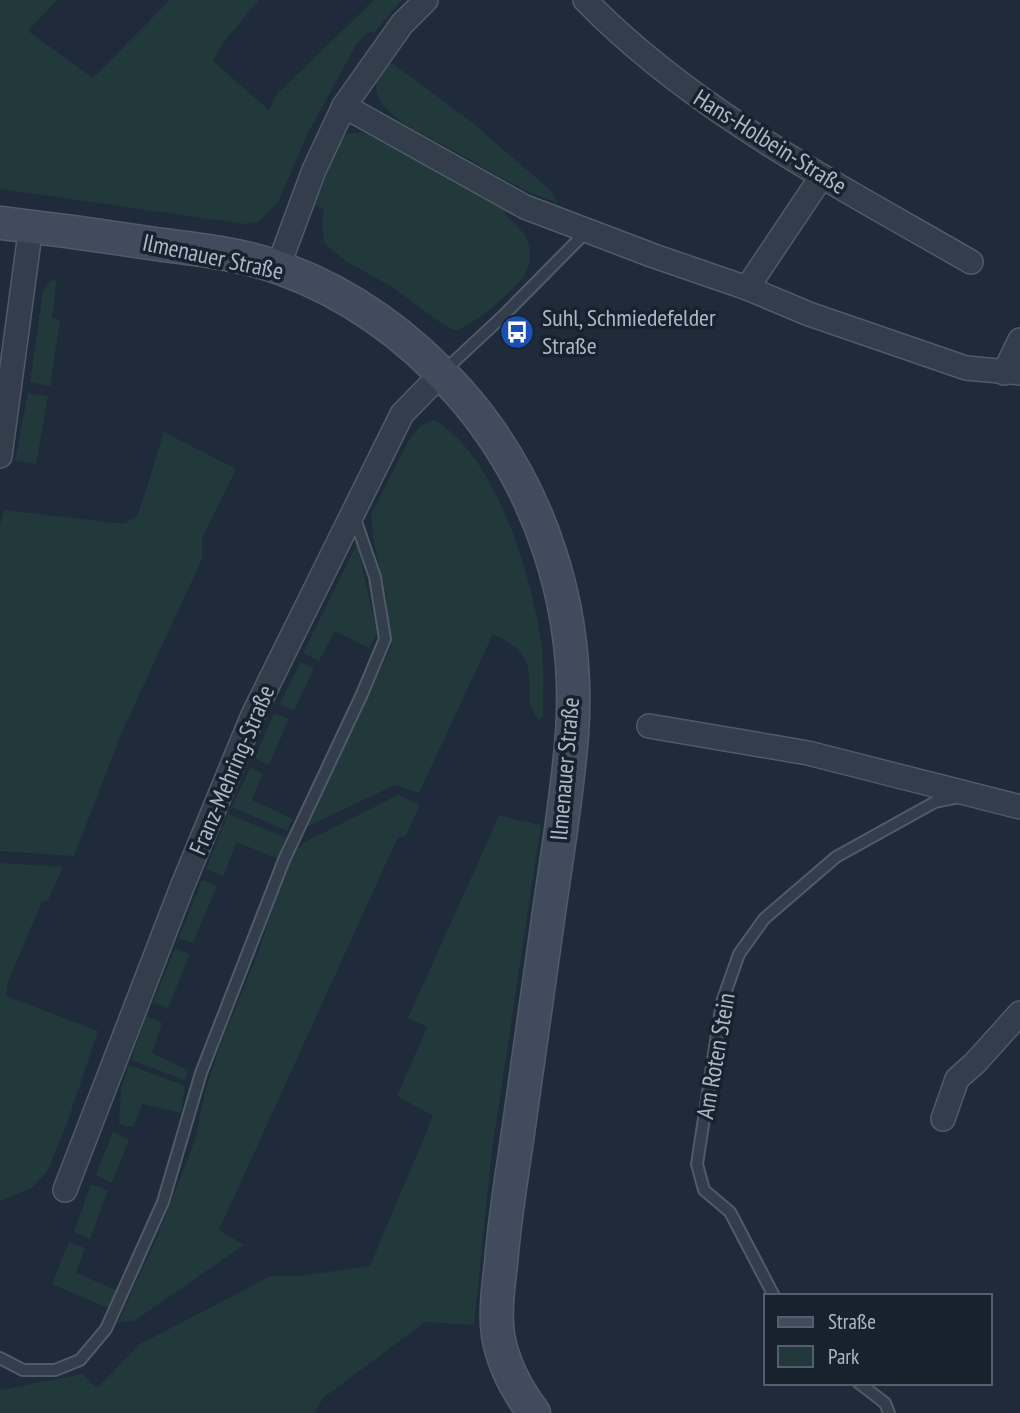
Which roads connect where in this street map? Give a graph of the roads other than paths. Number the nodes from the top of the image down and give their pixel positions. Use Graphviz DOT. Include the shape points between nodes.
graph roads {
  1 [pos="426,0"];
  2 [pos="585,0"];
  3 [pos="344,106"];
  4 [pos="822,176"];
  5 [pos="15,225"];
  6 [pos="587,231"];
  7 [pos="971,262"];
  8 [pos="278,267"];
  9 [pos="747,288"];
  10 [pos="1020,340"];
  11 [pos="442,373"];
  12 [pos="1012,373"];
  13 [pos="0,456"];
  14 [pos="352,510"];
  15 [pos="649,726"];
  16 [pos="970,794"];
  17 [pos="1020,807"];
  18 [pos="1020,1013"];
  19 [pos="943,1119"];
  20 [pos="65,1190"];
  21 [pos="773,1294"];
  22 [pos="0,1357"];
  23 [pos="862,1385"];
  24 [pos="534,1413"];
  25 [pos="890,1413"];
  1 -- 3 [label="street" via="402,24"];
  2 -- 4 [label="street, Hans-Holbein-Straße" via="679,85"];
  3 -- 6 [label="street" via="525,207"];
  3 -- 8 [label="street"];
  4 -- 7 [label="street, Hans-Holbein-Straße"];
  4 -- 9 [label="street"];
  5 -- 8 [label="main road, Ilmenauer Straße" via="183,247"];
  5 -- 13 [label="street"];
  6 -- 9 [label="street"];
  6 -- 11 [label="lane"];
  8 -- 11 [label="main road, Ilmenauer Straße" via="332,290 386,323"];
  9 -- 12 [label="street" via="966,368"];
  10 -- 12 [label="street"];
  11 -- 14 [label="street, Franz-Mehring-Straße" via="401,414"];
  11 -- 24 [label="main road, Ilmenauer Straße" via="481,417 528,498 555,564 571,664 572,733 565,799 497,1302 505,1363"];
  14 -- 20 [label="street, Franz-Mehring-Straße" via="253,715"];
  14 -- 22 [label="lane" via="375,577 385,639 284,860 201,1073 163,1202 106,1329 80,1360 55,1370 23,1370"];
  15 -- 16 [label="street, Am Roten Stein" via="808,753"];
  16 -- 17 [label="street, Am Roten Stein"];
  16 -- 21 [label="lane, Am Roten Stein" via="934,802 836,857 764,919 740,954 722,1002 697,1164 704,1190 730,1212"];
  18 -- 19 [label="street" via="957,1079"];
  23 -- 25 [label="lane" via="886,1403"];
}
